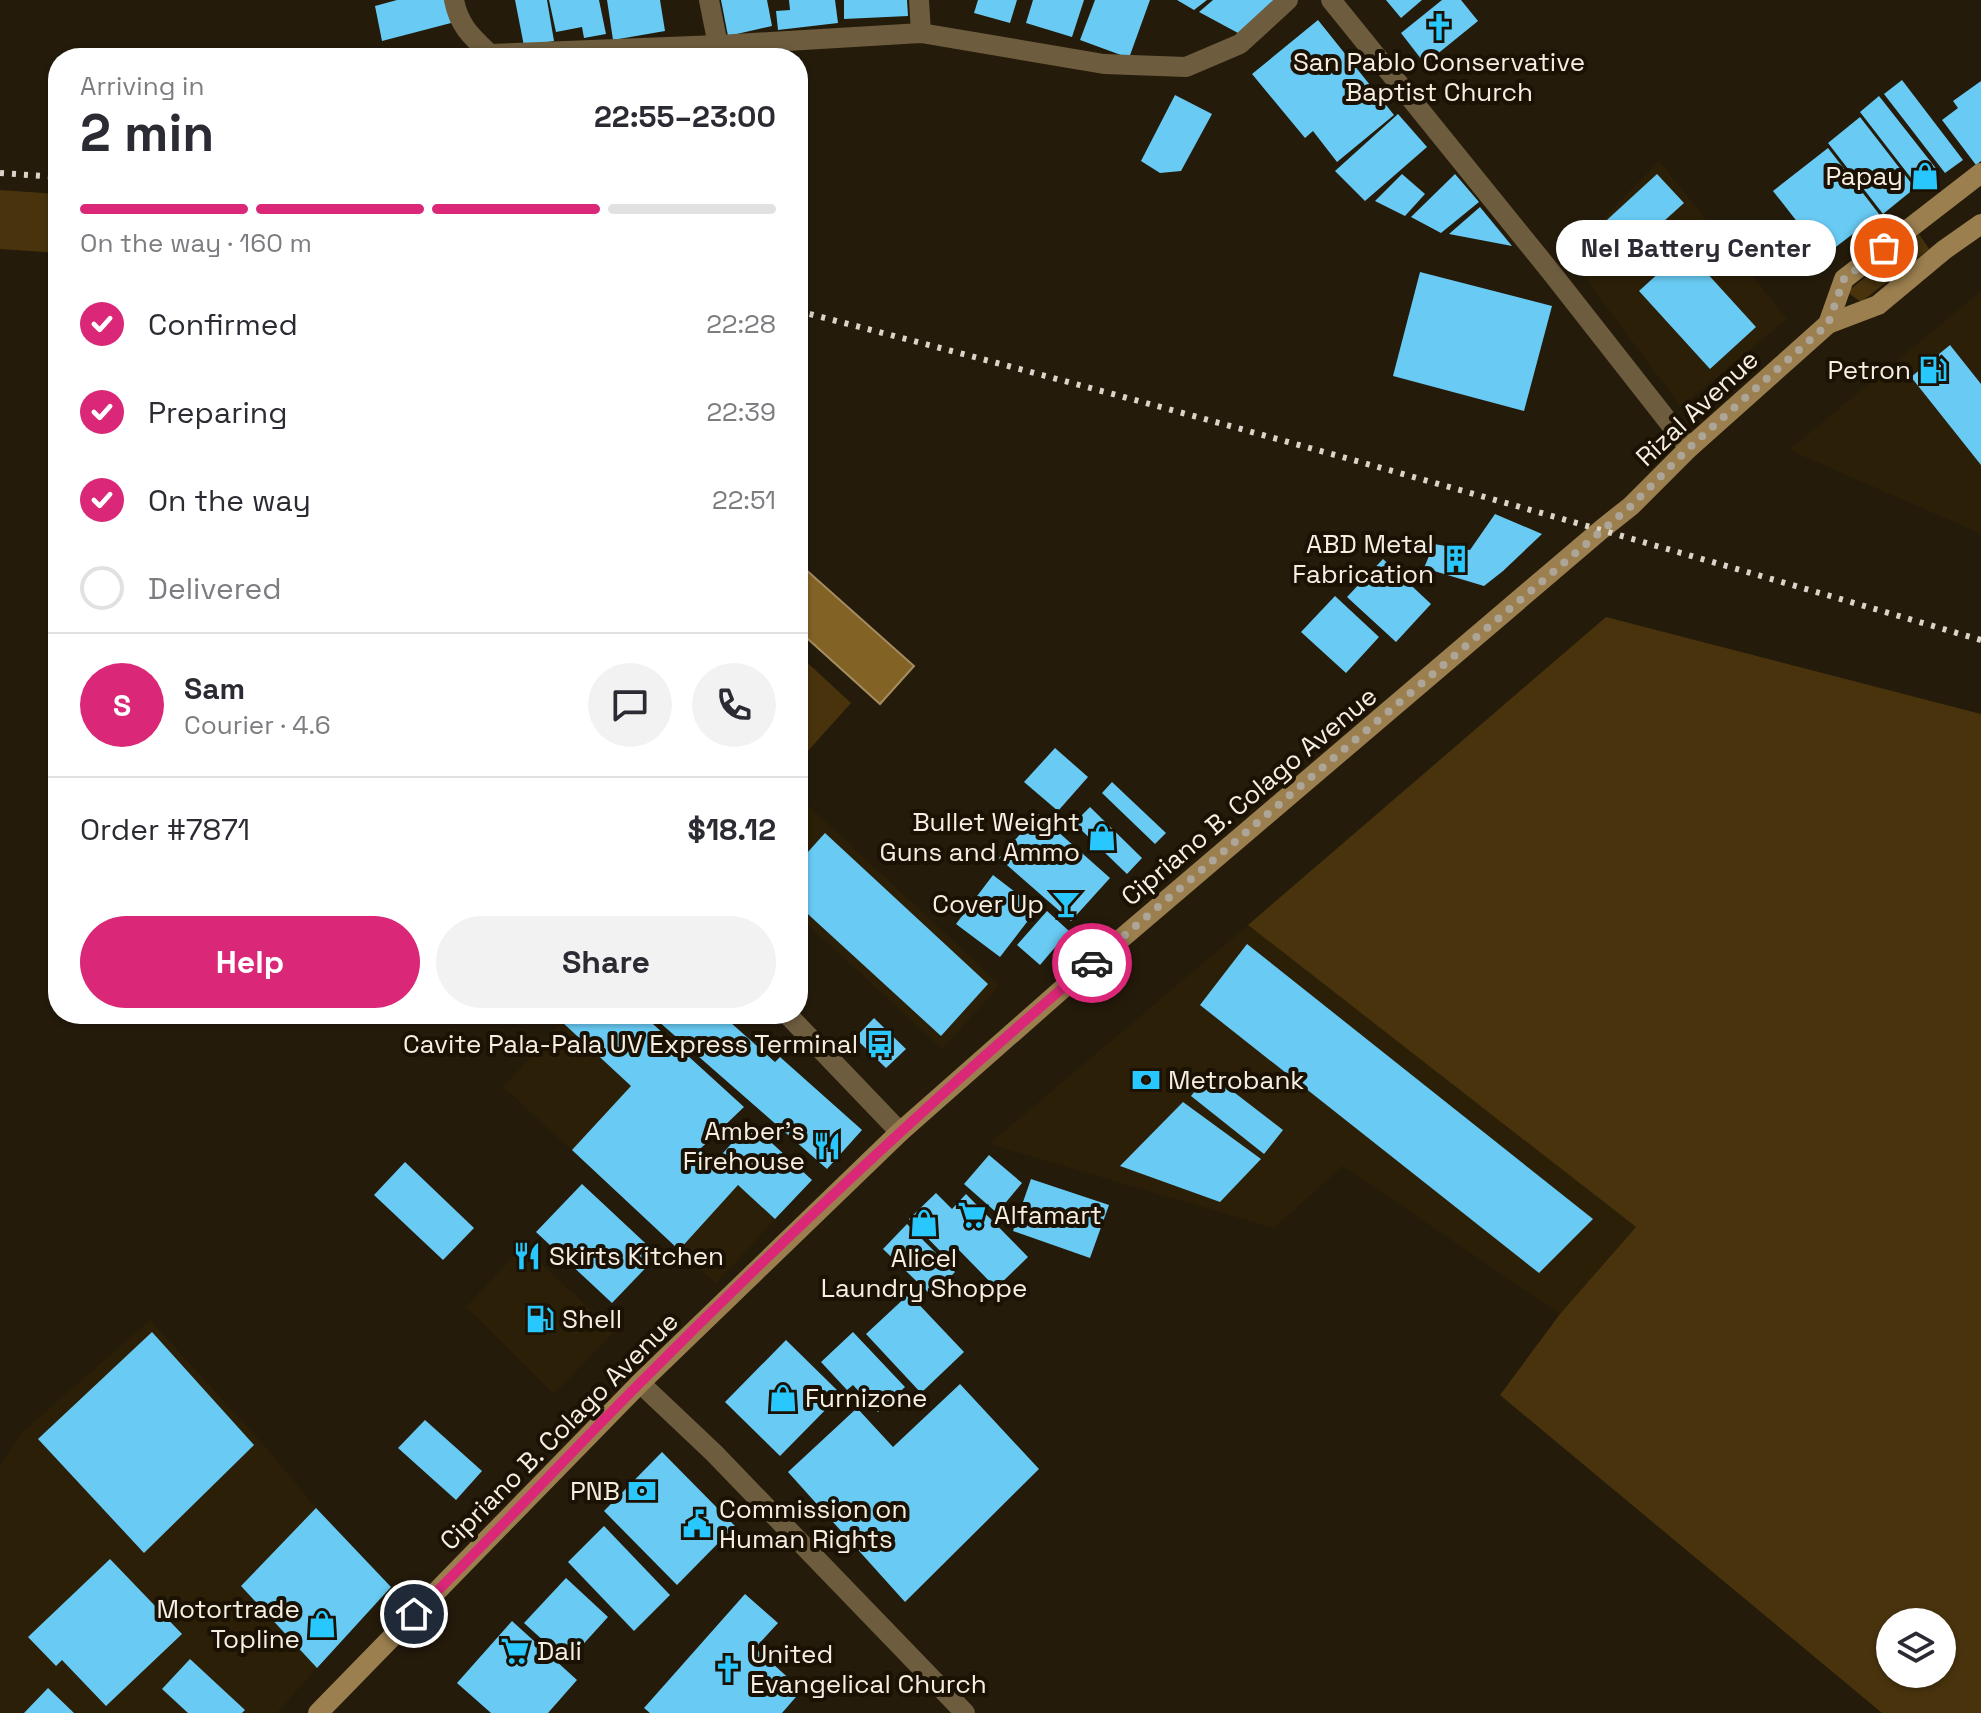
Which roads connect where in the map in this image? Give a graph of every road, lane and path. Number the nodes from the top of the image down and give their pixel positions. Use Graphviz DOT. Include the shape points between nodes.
graph roads {
  1 [pos="454,0"];
  2 [pos="709,0"];
  3 [pos="919,0"];
  4 [pos="1288,0"];
  5 [pos="1331,0"];
  6 [pos="921,33"];
  7 [pos="718,45"];
  8 [pos="483,48"];
  9 [pos="642,48"];
  10 [pos="1981,173"];
  11 [pos="1981,224"];
  12 [pos="1828,324"];
  13 [pos="1689,448"];
  14 [pos="1602,529"];
  15 [pos="797,1024"];
  16 [pos="900,1132"];
  17 [pos="640,1383"];
  18 [pos="318,1713"];
  19 [pos="965,1713"];
  1 -- 8 [label="street" via="467,33"];
  2 -- 7 [label="street"];
  3 -- 6 [label="street"];
  4 -- 6 [label="street" via="1240,44 1186,67 1104,64"];
  5 -- 13 [label="street"];
  6 -- 7 [label="street"];
  7 -- 9 [label="street"];
  10 -- 12 [label="main road, Rizal Avenue" via="1844,279"];
  11 -- 12 [label="main road, Rizal Avenue" via="1878,305"];
  12 -- 13 [label="main road, Rizal Avenue"];
  13 -- 14 [label="main road, Rizal Avenue"];
  14 -- 16 [label="main road, Cipriano B. Colago Avenue"];
  15 -- 16 [label="street"];
  16 -- 17 [label="main road, Cipriano B. Colago Avenue"];
  17 -- 18 [label="main road, Cipriano B. Colago Avenue"];
  17 -- 19 [label="street"];
}
